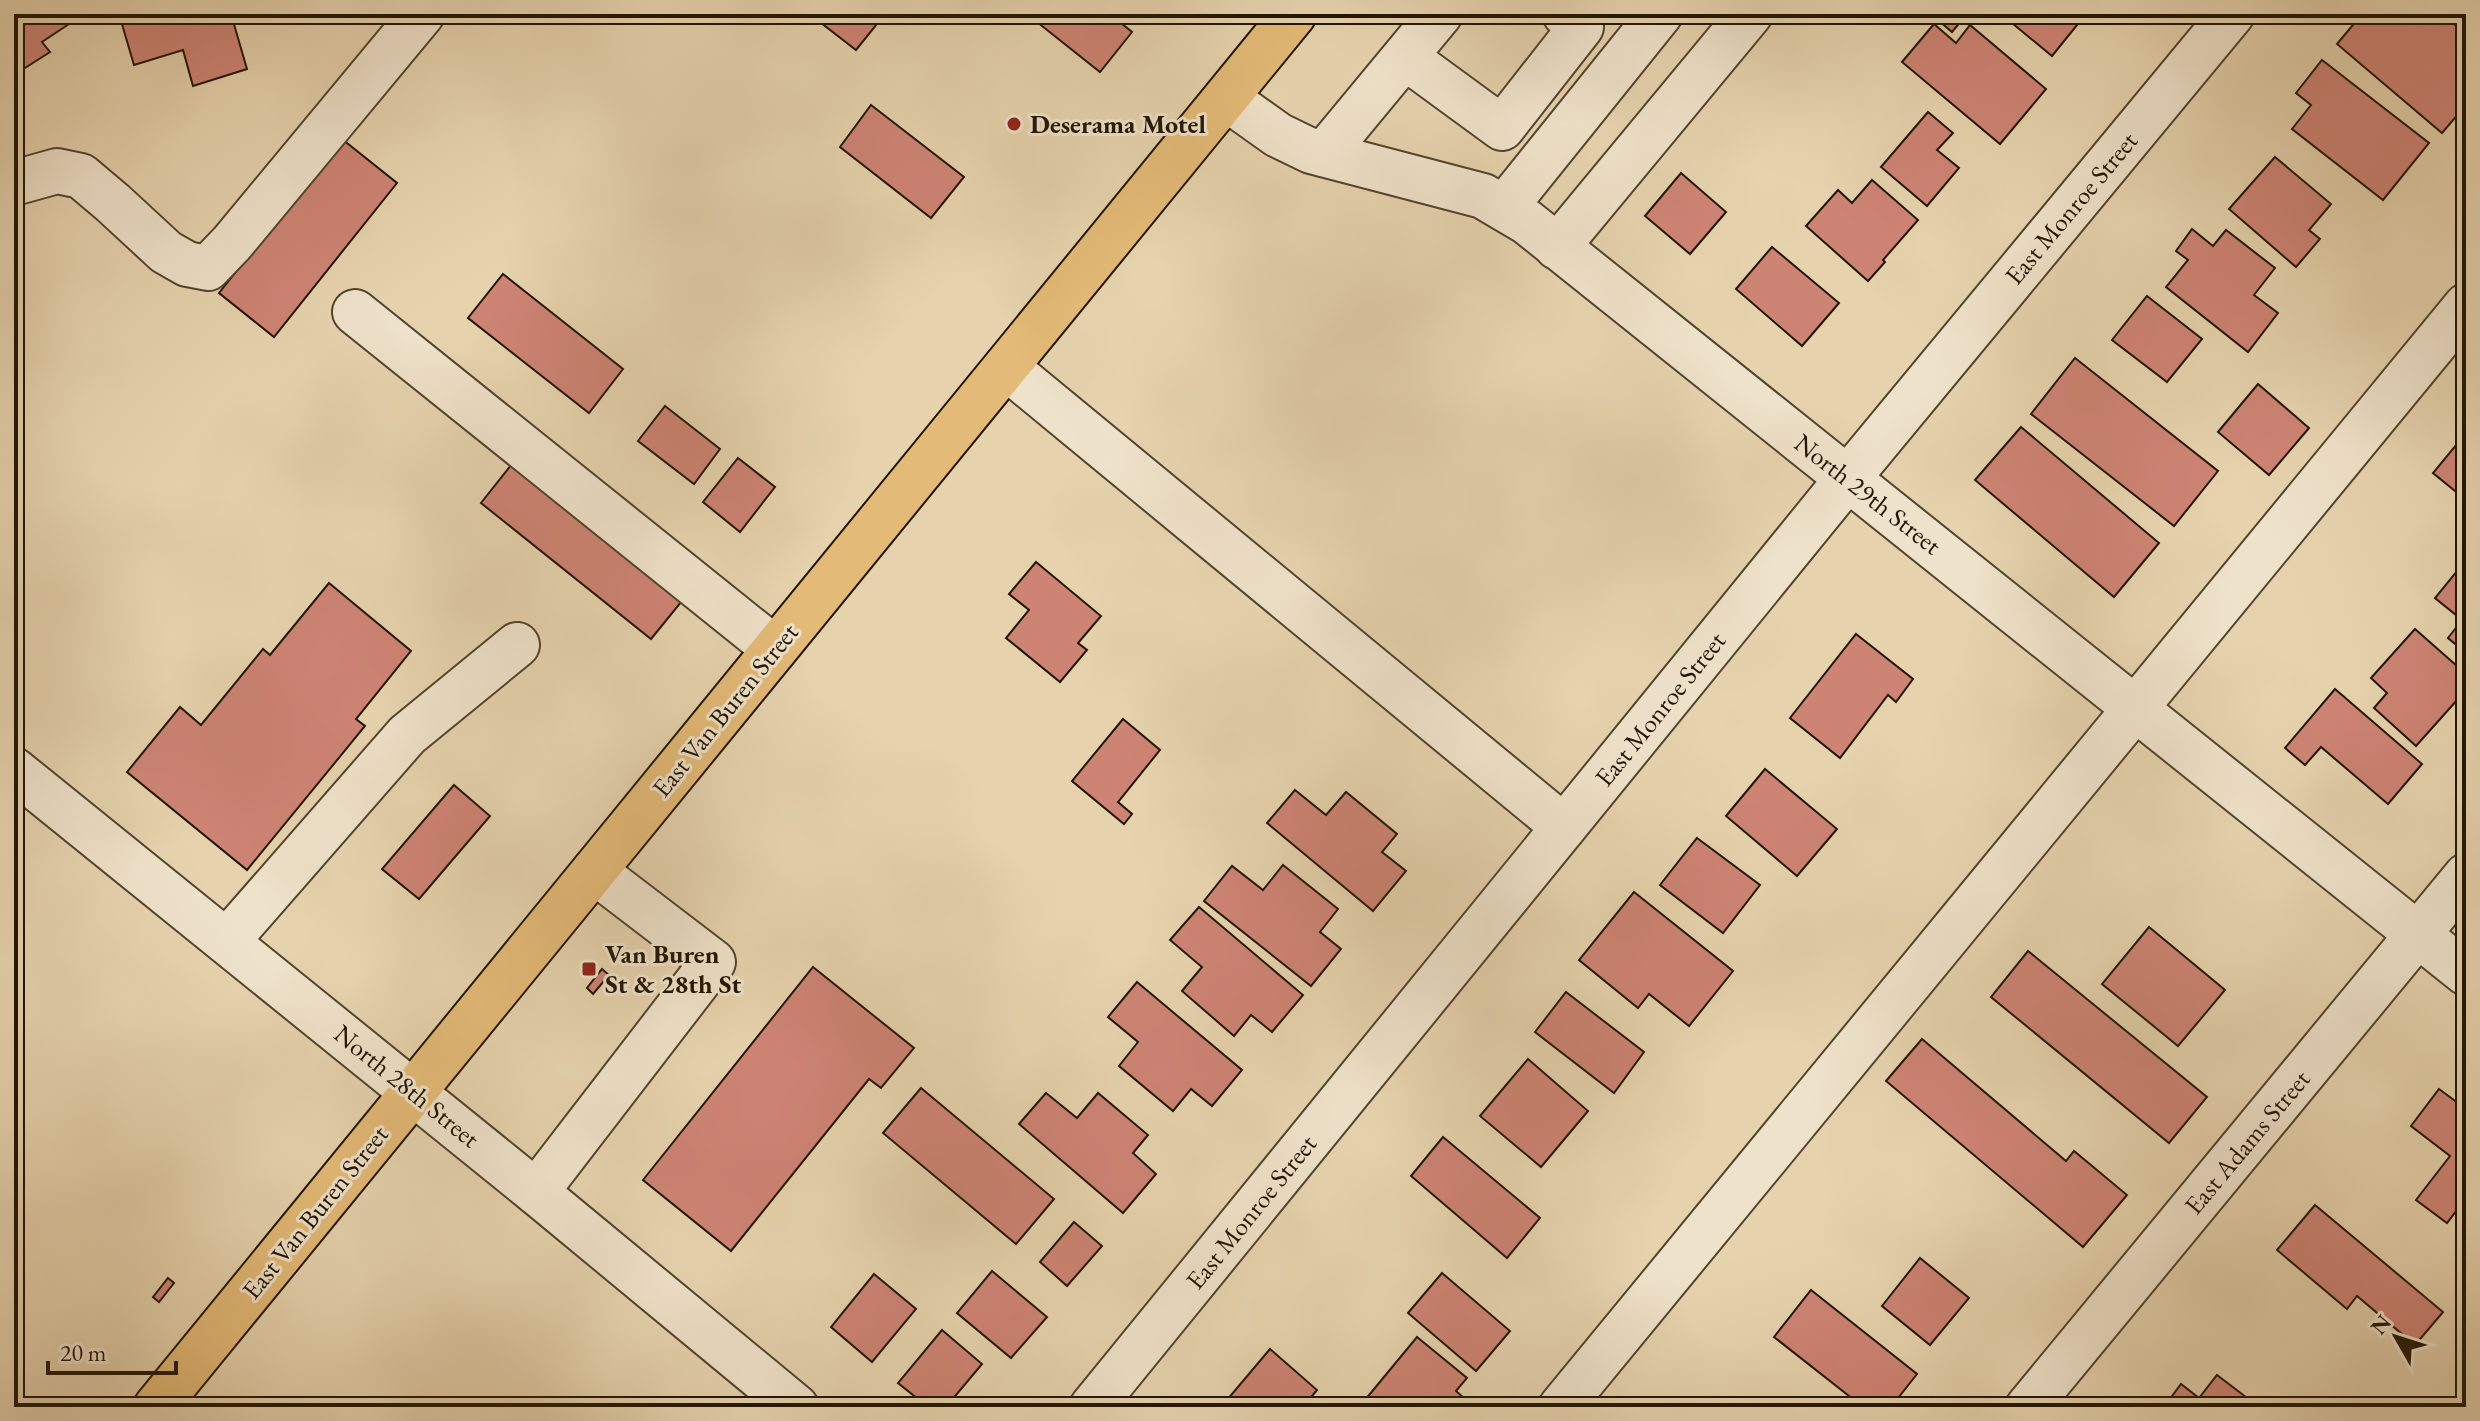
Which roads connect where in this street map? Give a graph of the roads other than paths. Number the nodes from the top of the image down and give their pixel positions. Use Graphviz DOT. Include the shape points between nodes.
graph roads {
  1 [pos="422,14"];
  2 [pos="1440,14"];
  3 [pos="1565,14"];
  4 [pos="1660,14"];
  5 [pos="1750,14"];
  6 [pos="2232,14"];
  7 [pos="1280,19"];
  8 [pos="1405,57"];
  9 [pos="1226,98"];
  10 [pos="1324,154"];
  11 [pos="14,183"];
  12 [pos="1504,208"];
  13 [pos="1557,247"];
  14 [pos="2466,306"];
  15 [pos="355,312"];
  16 [pos="1006,367"];
  17 [pos="1848,478"];
  18 [pos="517,645"];
  19 [pos="775,649"];
  20 [pos="2136,707"];
  21 [pos="14,770"];
  22 [pos="1564,827"];
  23 [pos="594,871"];
  24 [pos="2466,876"];
  25 [pos="2418,933"];
  26 [pos="227,941"];
  27 [pos="2466,973"];
  28 [pos="414,1092"];
  29 [pos="536,1192"];
  30 [pos="156,1407"];
  31 [pos="796,1407"];
  32 [pos="1092,1407"];
  33 [pos="1561,1407"];
  34 [pos="2028,1407"];
  1 -- 11 [label="street" via="208,268 166,252 81,176 57,171"];
  2 -- 8 [label="street"];
  3 -- 8 [label="street" via="1581,27 1502,128"];
  4 -- 12 [label="street"];
  5 -- 13 [label="street"];
  6 -- 17 [label="street, East Monroe Street"];
  7 -- 9 [label="main road, East Van Buren Street"];
  8 -- 10 [label="street"];
  9 -- 10 [label="street, North 29th Street" via="1278,135"];
  9 -- 16 [label="main road, East Van Buren Street"];
  10 -- 12 [label="street, North 29th Street" via="1483,196"];
  12 -- 13 [label="street, North 29th Street"];
  13 -- 17 [label="street, North 29th Street"];
  14 -- 20 [label="street"];
  15 -- 19 [label="street"];
  16 -- 19 [label="main road, East Van Buren Street"];
  16 -- 22 [label="street"];
  17 -- 20 [label="street, North 29th Street"];
  17 -- 22 [label="street, East Monroe Street"];
  18 -- 26 [label="street" via="407,735"];
  19 -- 23 [label="main road, East Van Buren Street"];
  20 -- 25 [label="street, North 29th Street"];
  20 -- 33 [label="street"];
  21 -- 26 [label="street, North 28th Street"];
  22 -- 32 [label="street, East Monroe Street"];
  23 -- 28 [label="main road, East Van Buren Street"];
  23 -- 29 [label="street" via="713,962"];
  24 -- 25 [label="street, East Adams Street"];
  25 -- 27 [label="street, North 29th Street"];
  25 -- 34 [label="street, East Adams Street"];
  26 -- 28 [label="street, North 28th Street"];
  28 -- 29 [label="street, North 28th Street"];
  28 -- 30 [label="main road, East Van Buren Street"];
  29 -- 31 [label="street, North 28th Street"];
}
